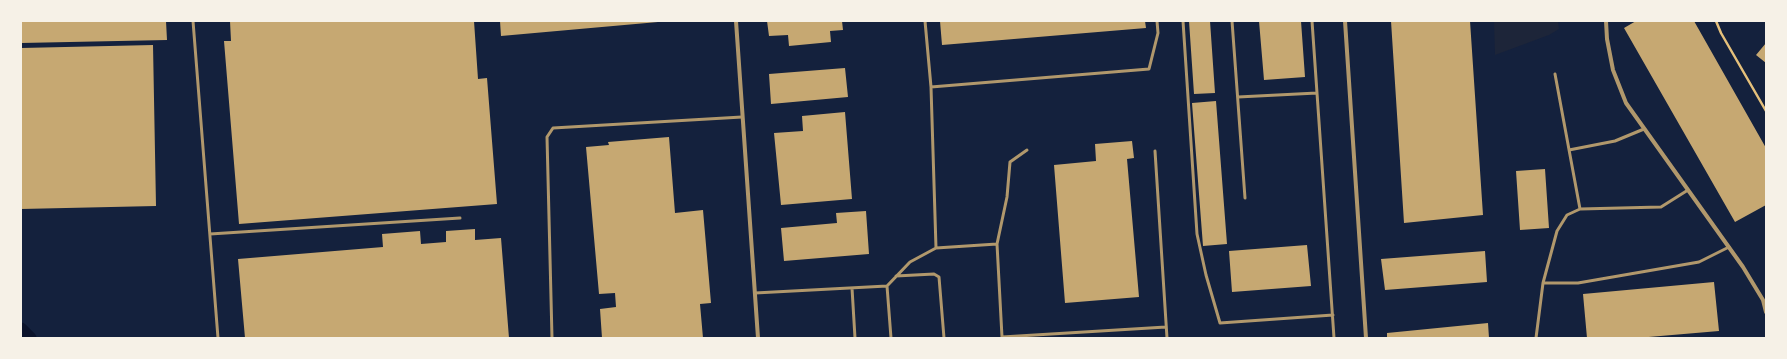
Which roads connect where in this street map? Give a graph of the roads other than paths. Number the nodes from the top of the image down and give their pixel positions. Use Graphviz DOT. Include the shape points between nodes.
graph roads {
  1 [pos="192,21"];
  2 [pos="736,21"];
  3 [pos="925,21"];
  4 [pos="1157,21"];
  5 [pos="1183,21"];
  6 [pos="1232,21"];
  7 [pos="1312,21"];
  8 [pos="1345,21"];
  9 [pos="1606,21"];
  10 [pos="1555,74"];
  11 [pos="931,88"];
  12 [pos="1317,93"];
  13 [pos="1238,97"];
  14 [pos="742,117"];
  15 [pos="1644,128"];
  16 [pos="1027,150"];
  17 [pos="1569,150"];
  18 [pos="1155,151"];
  19 [pos="1688,190"];
  20 [pos="1245,198"];
  21 [pos="1580,209"];
  22 [pos="460,218"];
  23 [pos="210,234"];
  24 [pos="997,244"];
  25 [pos="1729,247"];
  26 [pos="936,248"];
  27 [pos="896,276"];
  28 [pos="1544,283"];
  29 [pos="887,286"];
  30 [pos="852,288"];
  31 [pos="755,293"];
  32 [pos="1766,312"];
  33 [pos="1333,315"];
  34 [pos="1166,327"];
  35 [pos="1046,336"];
  36 [pos="218,338"];
  37 [pos="552,338"];
  38 [pos="758,338"];
  39 [pos="855,338"];
  40 [pos="891,338"];
  41 [pos="944,338"];
  42 [pos="1167,338"];
  43 [pos="1334,338"];
  44 [pos="1366,338"];
  45 [pos="1536,338"];
  1 -- 23 [label="lane"];
  2 -- 14 [label="street"];
  3 -- 11 [label="lane"];
  4 -- 11 [label="lane" via="1158,33 1149,69"];
  5 -- 33 [label="lane" via="1196,234 1220,323"];
  6 -- 13 [label="lane"];
  7 -- 12 [label="lane"];
  8 -- 44 [label="street"];
  9 -- 15 [label="street" via="1613,70 1626,103"];
  10 -- 17 [label="lane"];
  11 -- 26 [label="lane"];
  12 -- 13 [label="lane"];
  12 -- 33 [label="lane"];
  13 -- 20 [label="lane"];
  14 -- 31 [label="street"];
  14 -- 37 [label="lane" via="553,128 547,137"];
  15 -- 17 [label="lane" via="1615,141"];
  15 -- 19 [label="street"];
  16 -- 24 [label="lane" via="1010,162 1007,197"];
  17 -- 21 [label="lane"];
  18 -- 34 [label="lane"];
  19 -- 21 [label="lane" via="1661,207"];
  19 -- 25 [label="street"];
  21 -- 28 [label="lane" via="1567,216 1557,232"];
  22 -- 23 [label="lane"];
  23 -- 36 [label="lane"];
  24 -- 26 [label="lane"];
  24 -- 35 [label="lane" via="1002,336"];
  25 -- 28 [label="lane" via="1699,262 1578,283"];
  25 -- 32 [label="street" via="1763,300"];
  26 -- 27 [label="lane" via="910,262"];
  27 -- 29 [label="lane"];
  27 -- 41 [label="lane" via="934,274 939,277"];
  28 -- 45 [label="lane"];
  29 -- 30 [label="lane"];
  29 -- 40 [label="lane"];
  30 -- 31 [label="lane"];
  30 -- 39 [label="lane"];
  31 -- 38 [label="street"];
  33 -- 43 [label="lane"];
  34 -- 35 [label="lane"];
  34 -- 42 [label="lane"];
}
